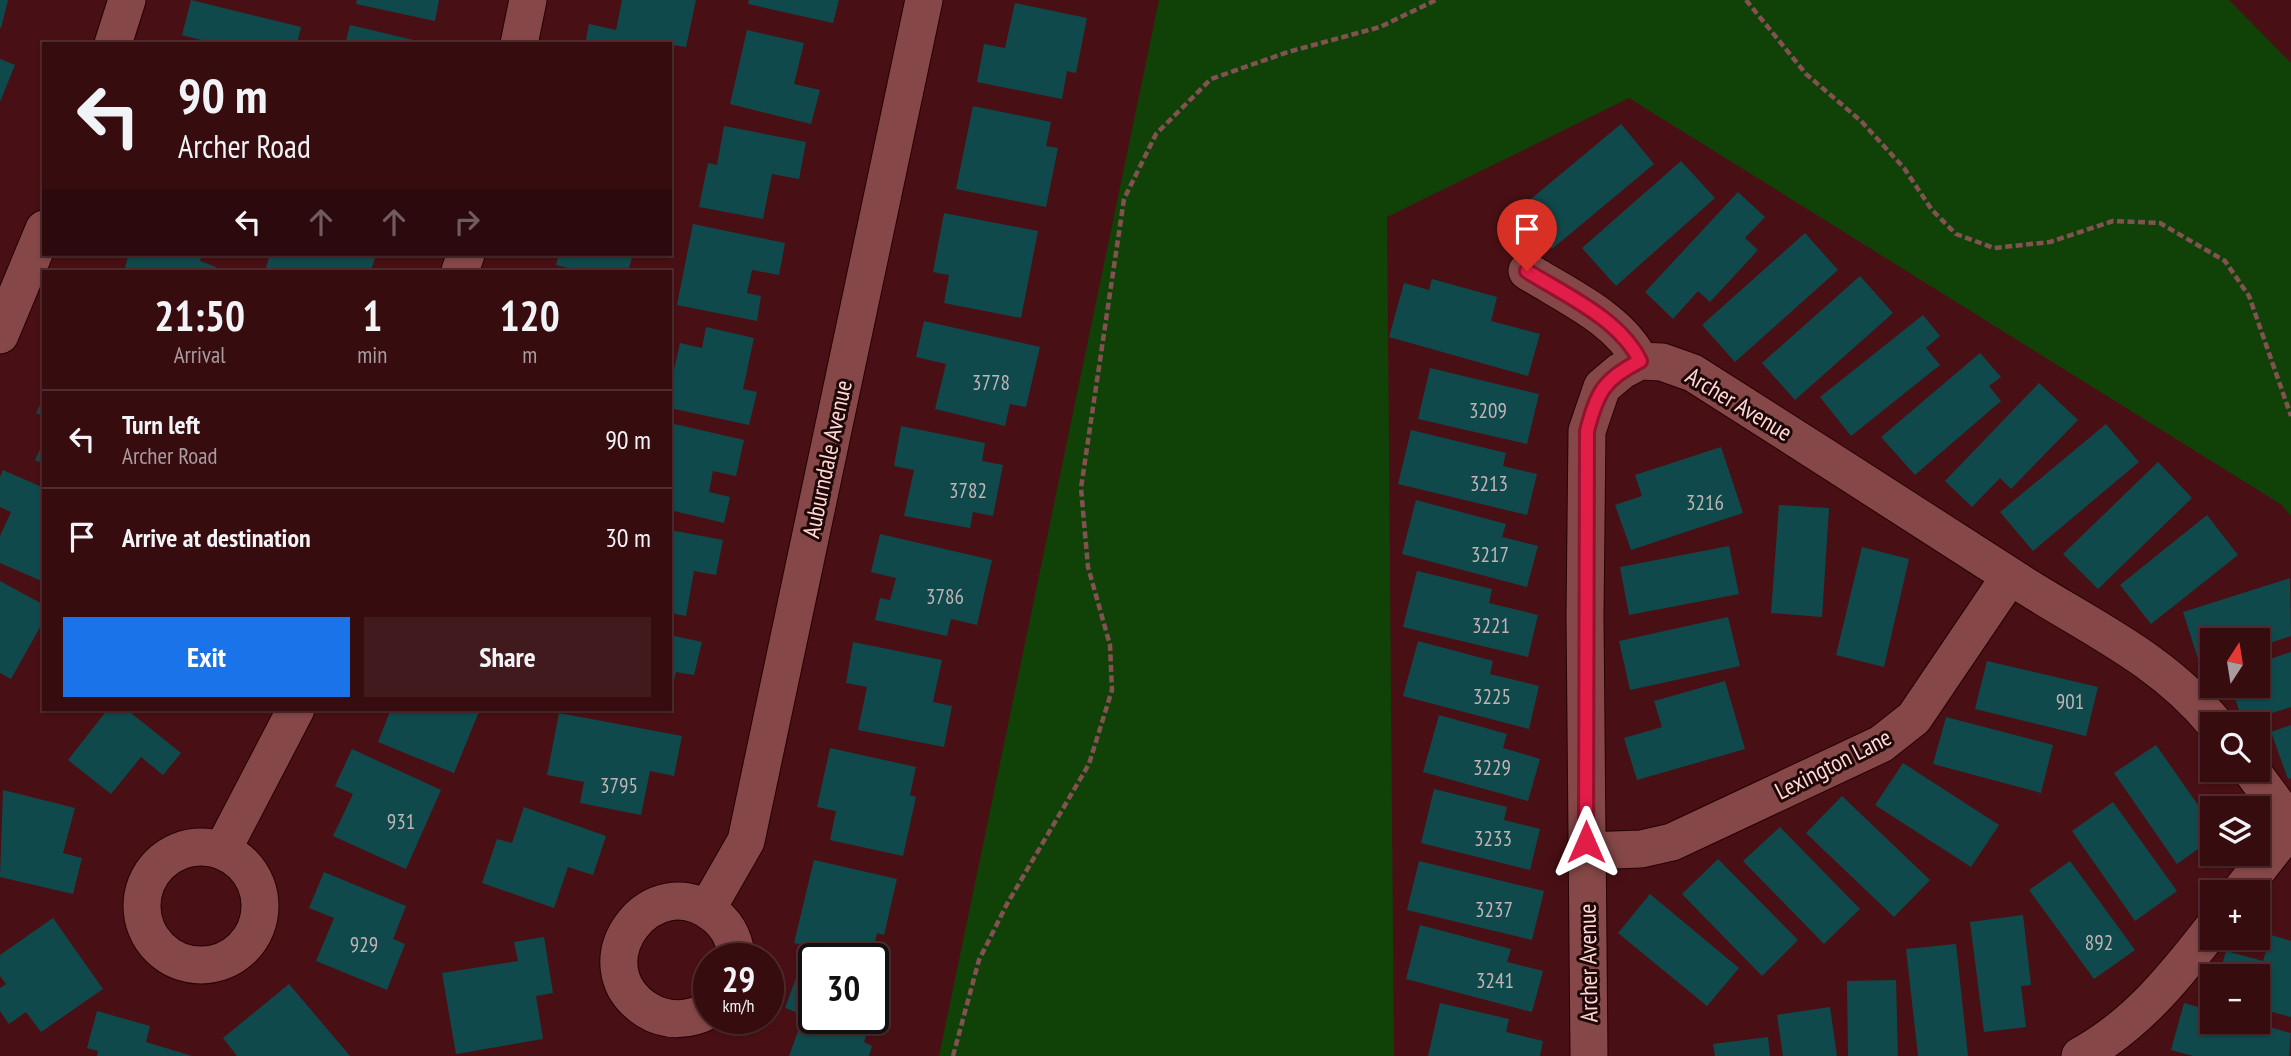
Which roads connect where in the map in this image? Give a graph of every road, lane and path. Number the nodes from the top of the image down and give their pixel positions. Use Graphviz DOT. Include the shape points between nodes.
graph roads {
  1 [pos="127,0"];
  2 [pos="528,0"];
  3 [pos="924,0"];
  4 [pos="1436,0"];
  5 [pos="1746,0"];
  6 [pos="114,42"];
  7 [pos="519,42"];
  8 [pos="42,234"];
  9 [pos="1527,271"];
  10 [pos="0,335"];
  11 [pos="1640,361"];
  12 [pos="2291,416"];
  13 [pos="2010,576"];
  14 [pos="295,711"];
  15 [pos="2204,712"];
  16 [pos="2260,782"];
  17 [pos="2291,826"];
  18 [pos="222,851"];
  19 [pos="1586,851"];
  20 [pos="2250,880"];
  21 [pos="707,909"];
  22 [pos="733,943"];
  23 [pos="2200,944"];
  24 [pos="693,1016"];
  25 [pos="953,1056"];
  26 [pos="1589,1056"];
  27 [pos="2080,1056"];
  1 -- 6 [label="street"];
  2 -- 7 [label="street"];
  3 -- 21 [label="street, Auburndale Avenue" via="746,841"];
  4 -- 25 [label="path" via="1380,27 1211,79 1156,134 1124,200 1081,488 1088,567 1110,645 1112,690 1089,764 979,960"];
  5 -- 12 [label="path" via="1806,74 1861,121 1904,168 1932,210 1956,234 1994,248 2050,242 2113,221 2160,223 2225,261 2249,296"];
  8 -- 10 [label="street"];
  9 -- 11 [label="street" via="1606,322 1632,343"];
  11 -- 13 [label="street, Archer Avenue" via="1662,362 1693,373"];
  11 -- 19 [label="street, Archer Avenue" via="1602,387 1587,431"];
  13 -- 15 [label="street, Archer Avenue" via="2144,656"];
  13 -- 19 [label="street, Lexington Lane" via="1914,718 1881,744 1672,842 1642,849"];
  14 -- 18 [label="street"];
  16 -- 17 [label="street"];
  17 -- 20 [label="street"];
  19 -- 26 [label="street, Archer Avenue"];
  21 -- 22 [label="street" via="721,921"];
  21 -- 24 [label="street" via="688,902 667,902 648,909 632,922 622,940 619,960 622,981 649,1011 666,1018"];
  23 -- 27 [label="street" via="2166,988 2123,1028"];
}
